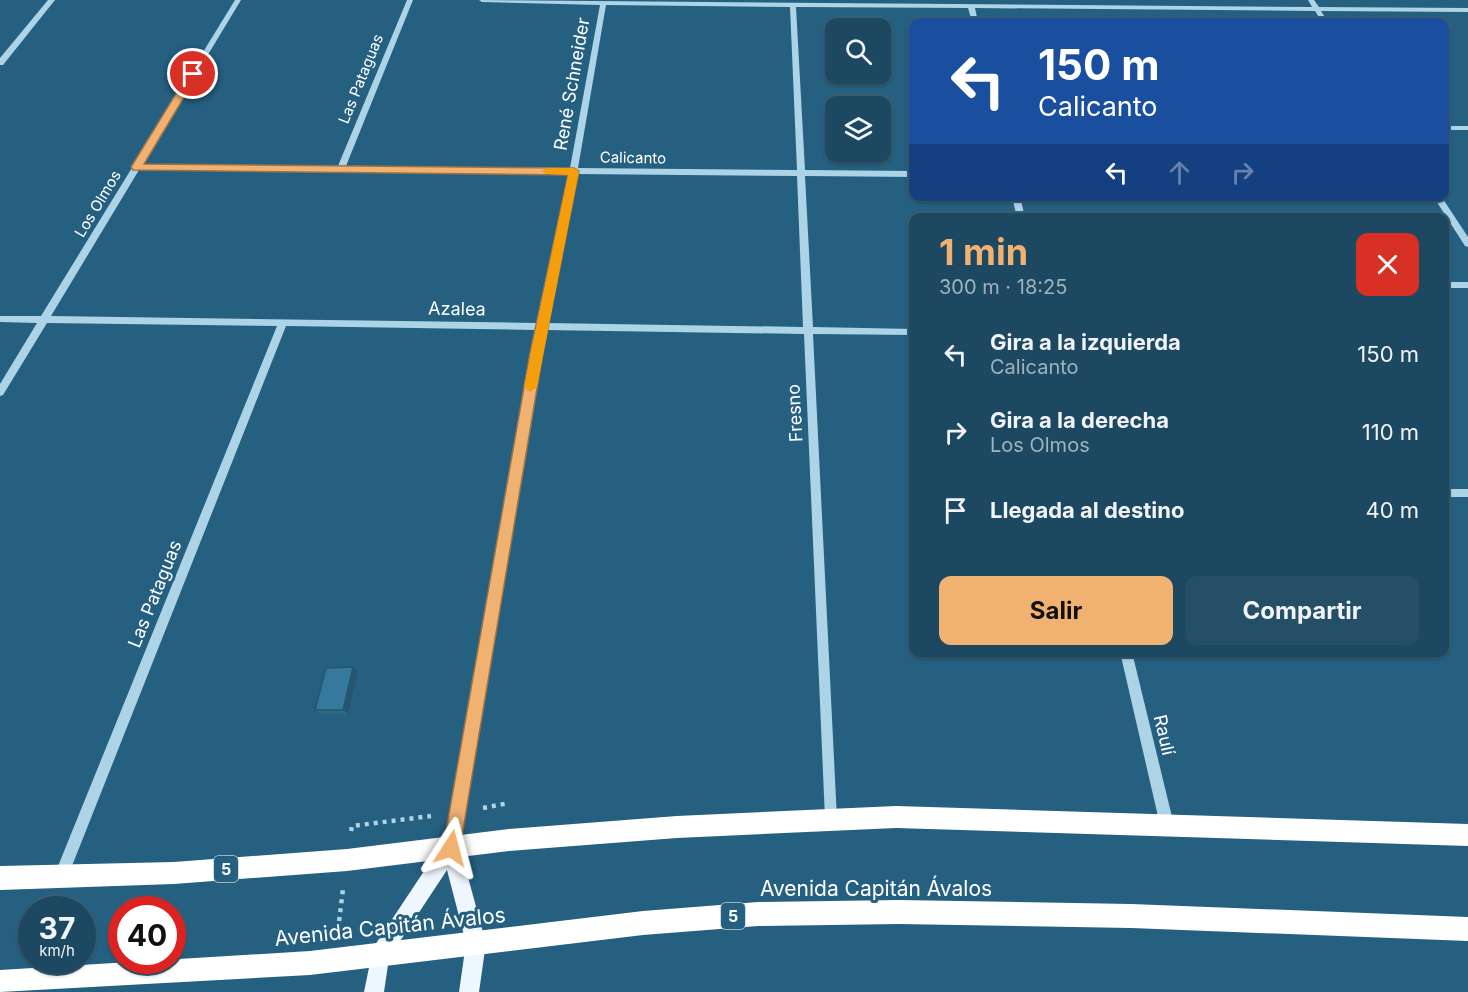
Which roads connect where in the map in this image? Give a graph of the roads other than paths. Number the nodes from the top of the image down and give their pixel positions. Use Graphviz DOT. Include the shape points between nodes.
graph roads {
  1 [pos="52,0"];
  2 [pos="238,0"];
  3 [pos="410,0"];
  4 [pos="482,0"];
  5 [pos="1311,0"];
  6 [pos="604,2"];
  7 [pos="1002,3"];
  8 [pos="793,5"];
  9 [pos="971,6"];
  10 [pos="1316,9"];
  11 [pos="1468,10"];
  12 [pos="974,18"];
  13 [pos="1322,18"];
  14 [pos="0,63"];
  15 [pos="1449,128"];
  16 [pos="1468,128"];
  17 [pos="136,167"];
  18 [pos="341,169"];
  19 [pos="574,171"];
  20 [pos="801,173"];
  21 [pos="909,174"];
  22 [pos="1449,215"];
  23 [pos="1468,244"];
  24 [pos="1449,285"];
  25 [pos="1468,285"];
  26 [pos="0,319"];
  27 [pos="44,320"];
  28 [pos="283,323"];
  29 [pos="542,326"];
  30 [pos="808,331"];
  31 [pos="909,332"];
  32 [pos="0,392"];
  33 [pos="1449,493"];
  34 [pos="1468,493"];
  35 [pos="1127,657"];
  36 [pos="831,819"];
  37 [pos="1167,825"];
  38 [pos="1468,835"];
  39 [pos="451,848"];
  40 [pos="0,878"];
  41 [pos="60,878"];
  42 [pos="1468,929"];
  43 [pos="476,943"];
  44 [pos="380,956"];
  45 [pos="0,982"];
  46 [pos="374,992"];
  47 [pos="469,992"];
  1 -- 14 [label="street"];
  2 -- 17 [label="street, Los Olmos"];
  3 -- 18 [label="street, Las Pataguas"];
  4 -- 6 [label="street"];
  5 -- 10 [label="street"];
  6 -- 8 [label="street"];
  6 -- 19 [label="street, René Schneider"];
  7 -- 9 [label="street"];
  7 -- 10 [label="street"];
  8 -- 9 [label="street"];
  8 -- 20 [label="street, Fresno"];
  9 -- 12 [label="street"];
  10 -- 11 [label="street"];
  10 -- 13 [label="street"];
  15 -- 16 [label="street"];
  17 -- 18 [label="street, Calicanto"];
  17 -- 27 [label="street, Los Olmos"];
  18 -- 19 [label="street, Calicanto"];
  19 -- 20 [label="street, Calicanto"];
  19 -- 29 [label="street, René Schneider"];
  20 -- 21 [label="street, Calicanto"];
  20 -- 30 [label="street, Fresno"];
  22 -- 23 [label="street"];
  24 -- 25 [label="street"];
  26 -- 27 [label="street, Azalea"];
  27 -- 28 [label="street, Azalea"];
  27 -- 32 [label="street, Los Olmos"];
  28 -- 29 [label="street, Azalea"];
  28 -- 41 [label="street, Las Pataguas"];
  29 -- 30 [label="street, Azalea"];
  29 -- 39 [label="street, René Schneider"];
  30 -- 31 [label="street, Azalea"];
  30 -- 36 [label="street, Fresno"];
  33 -- 34 [label="street"];
  35 -- 37 [label="street, Raulí"];
  36 -- 37 [label="highway, 5" via="896,817"];
  36 -- 39 [label="highway, 5" via="677,827"];
  37 -- 38 [label="highway, 5"];
  39 -- 41 [label="highway, 5" via="336,861"];
  39 -- 43 [label="main road"];
  39 -- 44 [label="main road"];
  40 -- 41 [label="highway, 5"];
  42 -- 43 [label="highway, Avenida Capitán Ávalos / 5" via="1131,916 887,912 705,917"];
  43 -- 44 [label="highway, Avenida Capitán Ávalos / 5"];
  43 -- 47 [label="main road"];
  44 -- 45 [label="highway, Avenida Capitán Ávalos / 5"];
  44 -- 46 [label="main road"];
}
